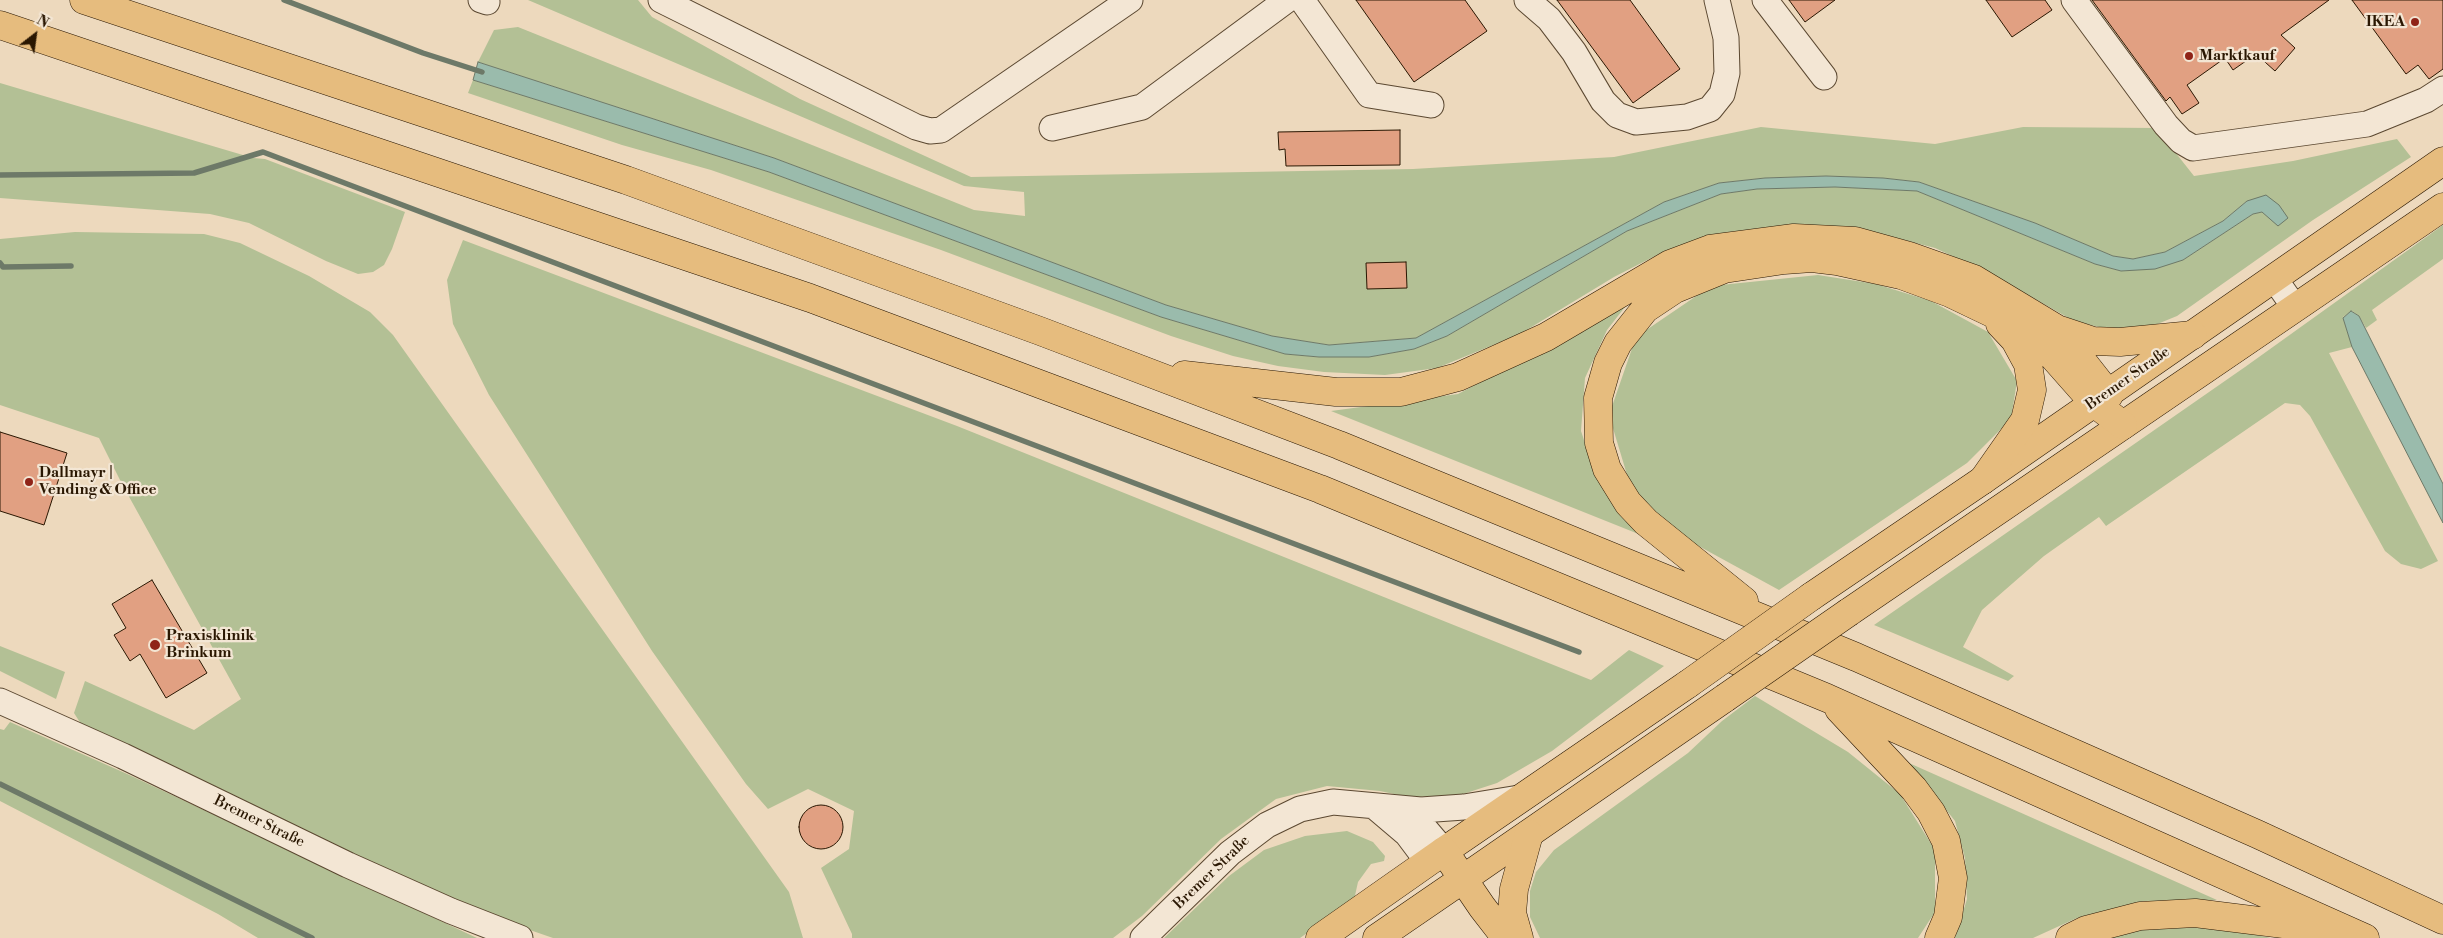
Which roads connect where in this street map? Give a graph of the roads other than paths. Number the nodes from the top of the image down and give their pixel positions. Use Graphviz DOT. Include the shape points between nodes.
graph roads {
  1 [pos="84,0"];
  2 [pos="661,0"];
  3 [pos="1130,0"];
  4 [pos="1287,0"];
  5 [pos="1302,0"];
  6 [pos="1527,0"];
  7 [pos="1717,0"];
  8 [pos="1765,0"];
  9 [pos="2074,0"];
  10 [pos="0,25"];
  11 [pos="1824,77"];
  12 [pos="2443,89"];
  13 [pos="1431,105"];
  14 [pos="1052,128"];
  15 [pos="2443,161"];
  16 [pos="2443,206"];
  17 [pos="2274,278"];
  18 [pos="1973,303"];
  19 [pos="2295,308"];
  20 [pos="2057,330"];
  21 [pos="2193,335"];
  22 [pos="1142,370"];
  23 [pos="2101,398"];
  24 [pos="2124,425"];
  25 [pos="1983,480"];
  26 [pos="1767,619"];
  27 [pos="1827,698"];
  28 [pos="0,701"];
  29 [pos="1519,798"];
  30 [pos="1386,807"];
  31 [pos="1529,834"];
  32 [pos="1436,856"];
  33 [pos="1456,884"];
  34 [pos="2443,920"];
  35 [pos="2361,936"];
  36 [pos="520,938"];
  37 [pos="1144,938"];
  38 [pos="1320,938"];
  39 [pos="1377,938"];
  40 [pos="1483,938"];
  41 [pos="1506,938"];
  42 [pos="1519,938"];
  43 [pos="1939,938"];
  44 [pos="2070,938"];
  1 -- 22 [label="main road" via="626,180"];
  2 -- 3 [label="street" via="916,127 930,131 941,130"];
  4 -- 14 [label="street" via="1142,107"];
  5 -- 13 [label="street" via="1369,95"];
  6 -- 7 [label="street" via="1549,19 1574,52 1603,102 1617,115 1636,122 1687,117 1710,108 1722,94 1727,73 1726,38"];
  8 -- 11 [label="street"];
  9 -- 12 [label="street" via="2166,126 2193,148 2367,124 2409,108"];
  10 -- 27 [label="main road" via="810,298 1320,489"];
  15 -- 17 [label="main road, Bremer Straße"];
  16 -- 19 [label="main road"];
  17 -- 19 [label="street"];
  17 -- 21 [label="main road, Bremer Straße"];
  18 -- 23 [label="main road" via="2032,335"];
  18 -- 25 [label="main road" via="2003,326 2015,340 2028,364 2032,390 2025,420"];
  18 -- 26 [label="main road" via="1927,283 1874,268 1812,258 1758,262 1724,269 1675,289 1645,309 1618,343 1601,382 1597,416 1601,450 1616,486 1646,522"];
  19 -- 24 [label="main road"];
  20 -- 21 [label="main road" via="2093,341 2120,342"];
  20 -- 22 [label="main road" via="1974,279 1909,256 1855,241 1794,238 1710,249 1670,264 1546,337 1458,377 1401,392 1336,392"];
  20 -- 23 [label="main road"];
  21 -- 23 [label="main road, Bremer Straße"];
  22 -- 26 [label="main road" via="1348,449"];
  23 -- 24 [label="main road"];
  23 -- 25 [label="main road, Bremer Straße"];
  24 -- 31 [label="main road, bridge"];
  25 -- 29 [label="main road, Bremer Straße, bridge"];
  26 -- 34 [label="main road" via="2257,834"];
  27 -- 35 [label="main road"];
  27 -- 43 [label="main road" via="1914,789 1946,841 1953,878 1948,917"];
  28 -- 36 [label="street, Bremer Straße" via="123,756 348,865"];
  29 -- 30 [label="street, Bremer Straße" via="1421,810"];
  29 -- 32 [label="main road, Bremer Straße"];
  30 -- 32 [label="street, Bremer Straße" via="1421,824"];
  30 -- 37 [label="street, Bremer Straße" via="1350,802 1323,803 1300,809 1267,825 1230,853"];
  31 -- 33 [label="main road"];
  31 -- 42 [label="main road" via="1514,889 1512,913"];
  32 -- 33 [label="main road"];
  32 -- 38 [label="main road, Bremer Straße"];
  33 -- 39 [label="main road"];
  33 -- 40 [label="main road"];
  33 -- 41 [label="main road"];
  35 -- 44 [label="main road" via="2266,920 2195,913 2140,916 2086,930"];
}
